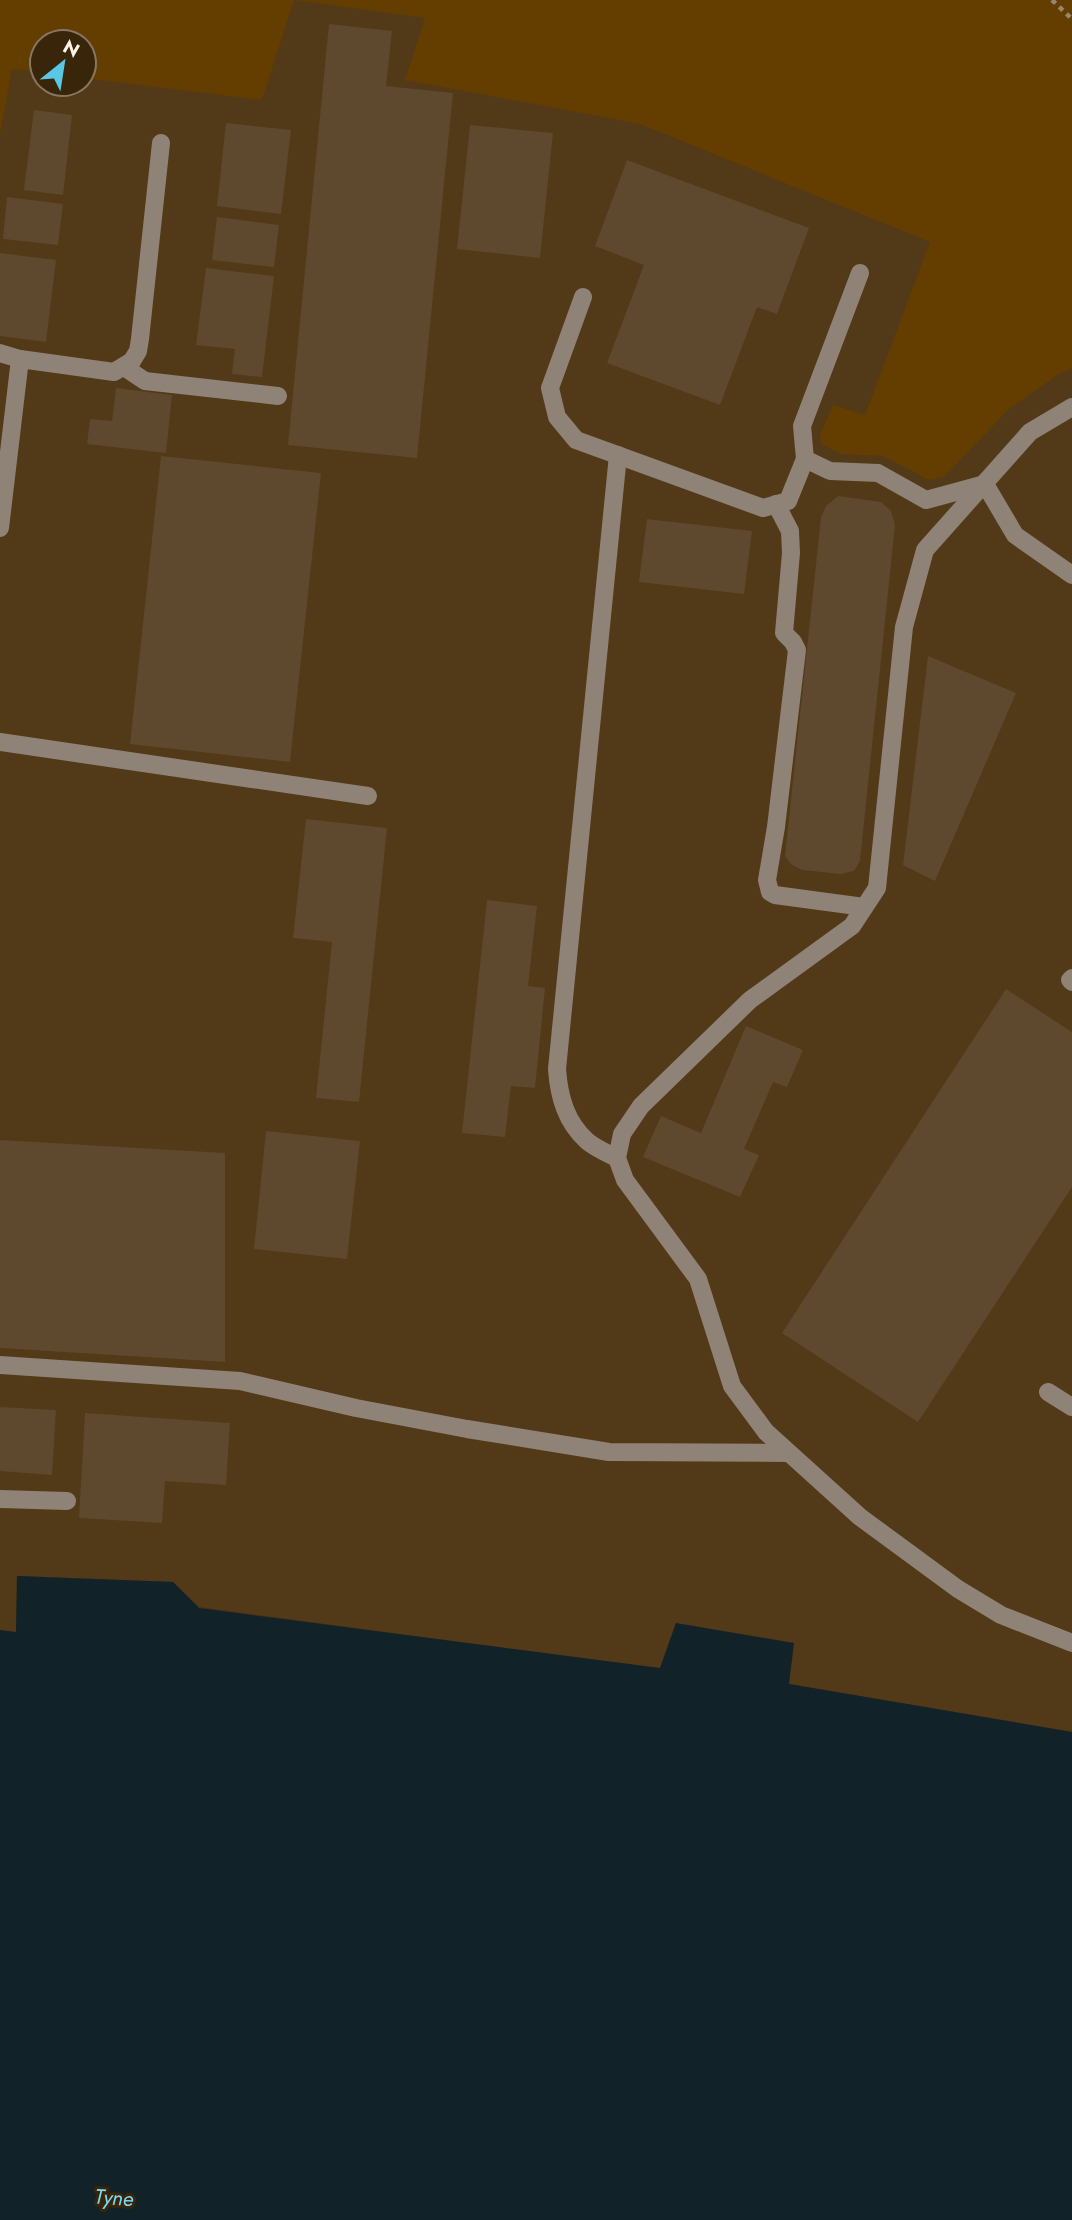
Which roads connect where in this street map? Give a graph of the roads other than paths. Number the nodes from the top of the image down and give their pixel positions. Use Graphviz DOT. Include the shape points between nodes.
graph roads {
  1 [pos="161,143"];
  2 [pos="860,273"];
  3 [pos="583,297"];
  4 [pos="0,353"];
  5 [pos="20,359"];
  6 [pos="124,367"];
  7 [pos="278,396"];
  8 [pos="1072,407"];
  9 [pos="618,455"];
  10 [pos="805,459"];
  11 [pos="985,484"];
  12 [pos="776,504"];
  13 [pos="0,528"];
  14 [pos="1072,575"];
  15 [pos="0,742"];
  16 [pos="368,796"];
  17 [pos="864,907"];
  18 [pos="617,1158"];
  19 [pos="0,1365"];
  20 [pos="1048,1392"];
  21 [pos="1072,1407"];
  22 [pos="788,1452"];
  23 [pos="0,1499"];
  24 [pos="67,1501"];
  25 [pos="1072,1643"];
  1 -- 6 [label="street" via="138,351"];
  2 -- 10 [label="street" via="802,426"];
  3 -- 9 [label="street" via="550,388 557,417 576,440"];
  4 -- 5 [label="street"];
  5 -- 6 [label="street" via="114,372"];
  5 -- 13 [label="street"];
  6 -- 7 [label="street" via="145,381"];
  8 -- 11 [label="street" via="1030,432"];
  9 -- 12 [label="street" via="763,508"];
  9 -- 18 [label="street" via="556,1069 566,1114 588,1142"];
  10 -- 11 [label="street" via="830,471 877,473 926,500"];
  10 -- 12 [label="street" via="788,501"];
  11 -- 14 [label="street" via="1015,535"];
  11 -- 17 [label="street" via="925,550 904,627 877,888"];
  12 -- 17 [label="street" via="790,531 784,633 797,650 767,887 775,895"];
  15 -- 16 [label="street"];
  17 -- 18 [label="street" via="852,926 750,1000 641,1106 622,1134"];
  18 -- 22 [label="street" via="625,1180 698,1279 732,1386 766,1432"];
  19 -- 22 [label="street" via="240,1381 356,1408 609,1452"];
  20 -- 21 [label="street"];
  22 -- 25 [label="street" via="860,1517 958,1589 1001,1615"];
  23 -- 24 [label="street"];
}
